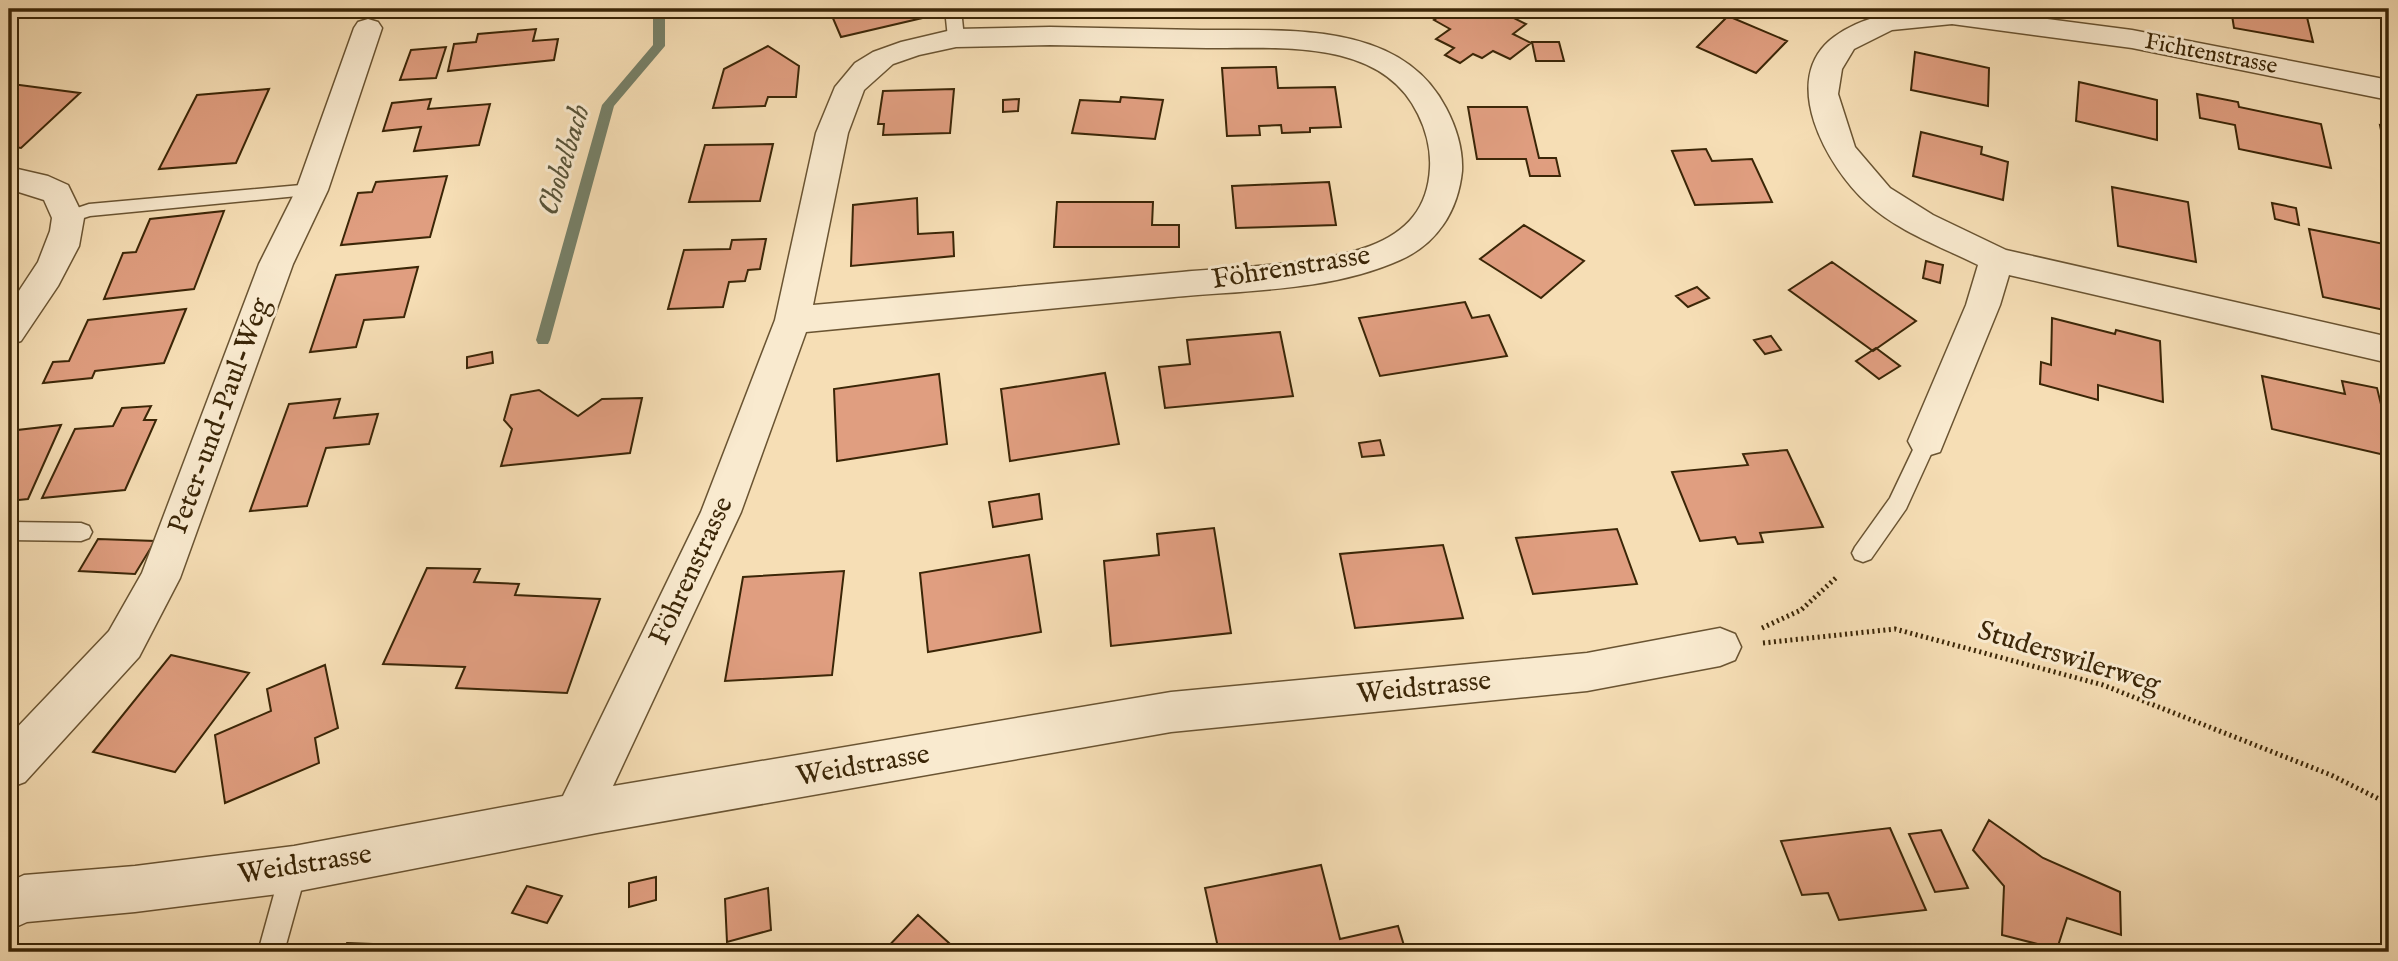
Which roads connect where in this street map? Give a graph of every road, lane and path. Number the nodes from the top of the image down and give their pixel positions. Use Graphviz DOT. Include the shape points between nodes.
graph roads {
  1 [pos="191,9"];
  2 [pos="221,9"];
  3 [pos="954,23"];
  4 [pos="369,28"];
  5 [pos="2389,90"];
  6 [pos="9,178"];
  7 [pos="313,190"];
  8 [pos="68,217"];
  9 [pos="1997,260"];
  10 [pos="793,320"];
  11 [pos="9,332"];
  12 [pos="2389,351"];
  13 [pos="1927,441"];
  14 [pos="9,531"];
  15 [pos="80,532"];
  16 [pos="1863,552"];
  17 [pos="1720,647"];
  18 [pos="9,767"];
  19 [pos="2389,804"];
  20 [pos="577,816"];
  21 [pos="294,869"];
  22 [pos="9,906"];
  23 [pos="271,952"];
  1 -- 2 [label="path"];
  3 -- 10 [label="street, Föhrenstrasse" via="883,58 850,87 832,134"];
  3 -- 10 [label="street, Föhrenstrasse" via="1050,36 1290,40 1356,50 1395,66 1426,97 1444,141 1440,204 1426,227 1402,247 1344,265 1264,277"];
  4 -- 7 [label="street, Peter-und-Paul-Weg"];
  5 -- 9 [label="street, Fichtenstrasse" via="2132,38 1952,15 1885,22 1844,43 1827,69 1823,94 1833,132 1853,168 1879,196 1921,223"];
  6 -- 8 [label="street" via="57,193"];
  7 -- 8 [label="lane" via="89,210"];
  7 -- 18 [label="street, Peter-und-Paul-Weg" via="276,264 160,578 124,644"];
  8 -- 11 [label="street" via="64,242"];
  9 -- 12 [label="street, Fichtenstrasse"];
  9 -- 13 [label="street"];
  10 -- 20 [label="street, Föhrenstrasse" via="721,512"];
  13 -- 16 [label="lane" via="1898,503"];
  14 -- 15 [label="lane"];
  16 -- 17 [label="path" via="1801,610"];
  17 -- 19 [label="path, Studerswilerweg" via="1895,629 2103,685 2331,775"];
  17 -- 20 [label="street, Weidstrasse" via="1587,673 1171,712"];
  20 -- 21 [label="street, Weidstrasse"];
  21 -- 22 [label="street, Weidstrasse" via="24,899"];
  21 -- 23 [label="lane"];
}
